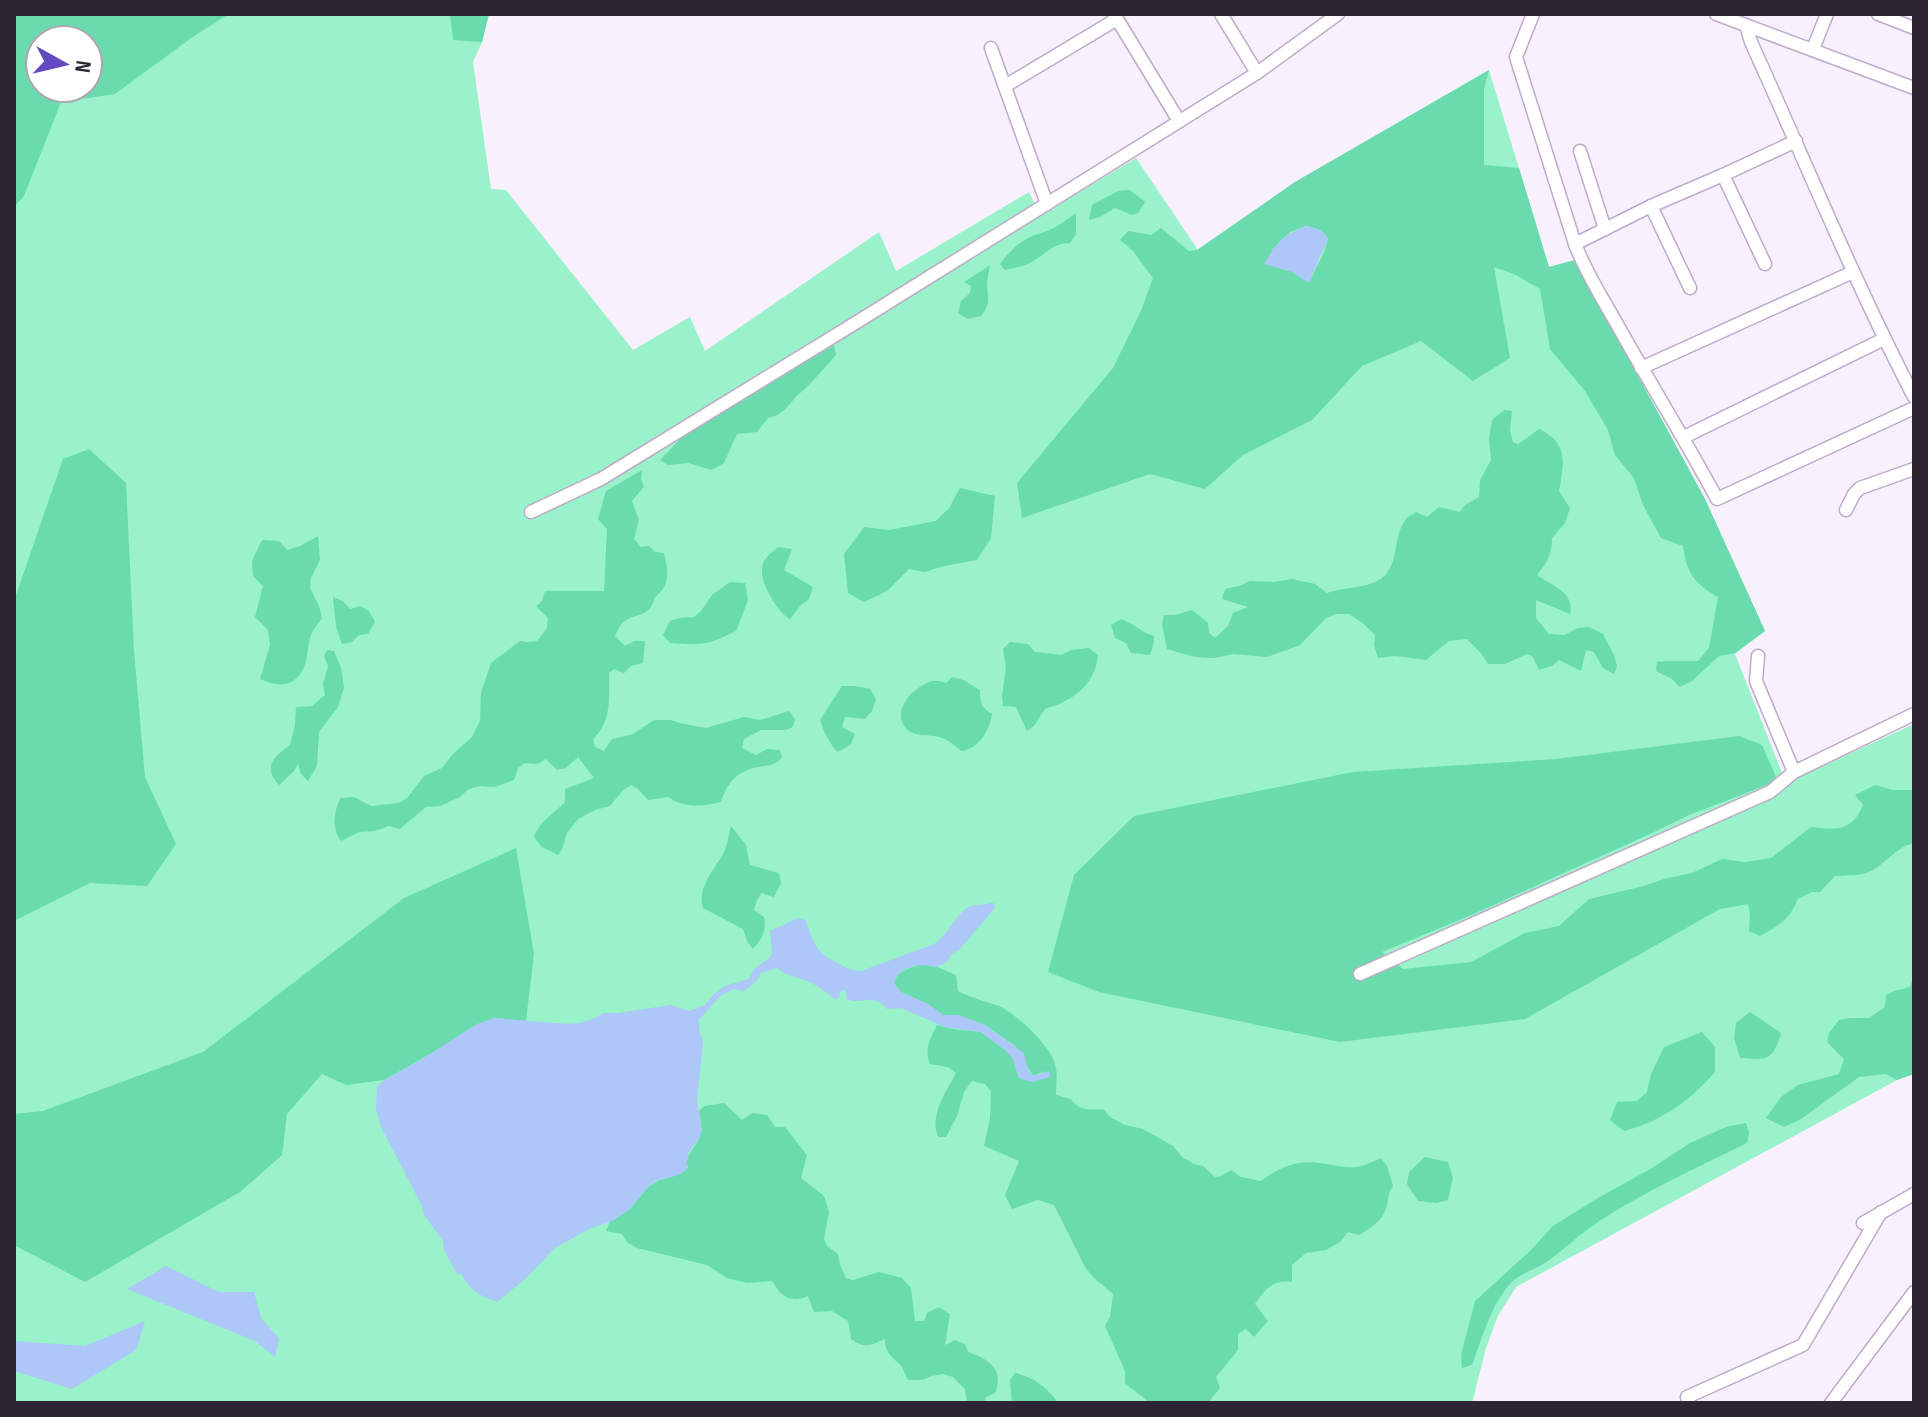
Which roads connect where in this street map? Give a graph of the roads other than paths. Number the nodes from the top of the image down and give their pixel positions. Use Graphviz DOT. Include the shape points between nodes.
graph roads {
  1 [pos="1221,14"];
  2 [pos="1338,14"];
  3 [pos="1533,14"];
  4 [pos="1716,14"];
  5 [pos="1827,14"];
  6 [pos="1878,14"];
  7 [pos="1116,17"];
  8 [pos="1746,25"];
  9 [pos="1914,28"];
  10 [pos="991,48"];
  11 [pos="1813,49"];
  12 [pos="1257,73"];
  13 [pos="1005,86"];
  14 [pos="1914,88"];
  15 [pos="1179,121"];
  16 [pos="1796,141"];
  17 [pos="1580,151"];
  18 [pos="1723,175"];
  19 [pos="1047,204"];
  20 [pos="1651,206"];
  21 [pos="1605,229"];
  22 [pos="1575,244"];
  23 [pos="1765,264"];
  24 [pos="1853,272"];
  25 [pos="1690,288"];
  26 [pos="1884,339"];
  27 [pos="1641,368"];
  28 [pos="1914,397"];
  29 [pos="1914,408"];
  30 [pos="1684,437"];
  31 [pos="1914,469"];
  32 [pos="1846,510"];
  33 [pos="531,512"];
  34 [pos="1758,656"];
  35 [pos="1914,714"];
  36 [pos="1794,772"];
  37 [pos="1360,974"];
  38 [pos="1914,1194"];
  39 [pos="1881,1212"];
  40 [pos="1863,1223"];
  41 [pos="1914,1292"];
  42 [pos="1689,1403"];
  43 [pos="1831,1403"];
  1 -- 12 [label="street"];
  2 -- 12 [label="street"];
  3 -- 22 [label="street" via="1516,57"];
  4 -- 8 [label="street"];
  5 -- 11 [label="street"];
  6 -- 9 [label="street"];
  7 -- 13 [label="street"];
  7 -- 15 [label="street"];
  8 -- 11 [label="street"];
  8 -- 16 [label="street"];
  10 -- 13 [label="street"];
  11 -- 14 [label="street"];
  12 -- 15 [label="street"];
  13 -- 19 [label="street"];
  15 -- 19 [label="street"];
  16 -- 18 [label="street"];
  16 -- 24 [label="street"];
  17 -- 21 [label="street"];
  18 -- 20 [label="street"];
  18 -- 23 [label="street"];
  19 -- 33 [label="street" via="601,479"];
  20 -- 21 [label="street"];
  20 -- 25 [label="street"];
  21 -- 22 [label="street"];
  22 -- 27 [label="street"];
  24 -- 26 [label="street"];
  24 -- 27 [label="street"];
  26 -- 28 [label="street"];
  26 -- 30 [label="street"];
  27 -- 30 [label="street"];
  29 -- 30 [label="street" via="1717,499"];
  31 -- 32 [label="street" via="1860,488"];
  34 -- 36 [label="street" via="1756,681"];
  35 -- 36 [label="street"];
  36 -- 37 [label="street" via="1770,792"];
  38 -- 39 [label="street"];
  39 -- 40 [label="street"];
  39 -- 42 [label="street" via="1803,1345 1687,1397"];
  41 -- 43 [label="street"];
}
